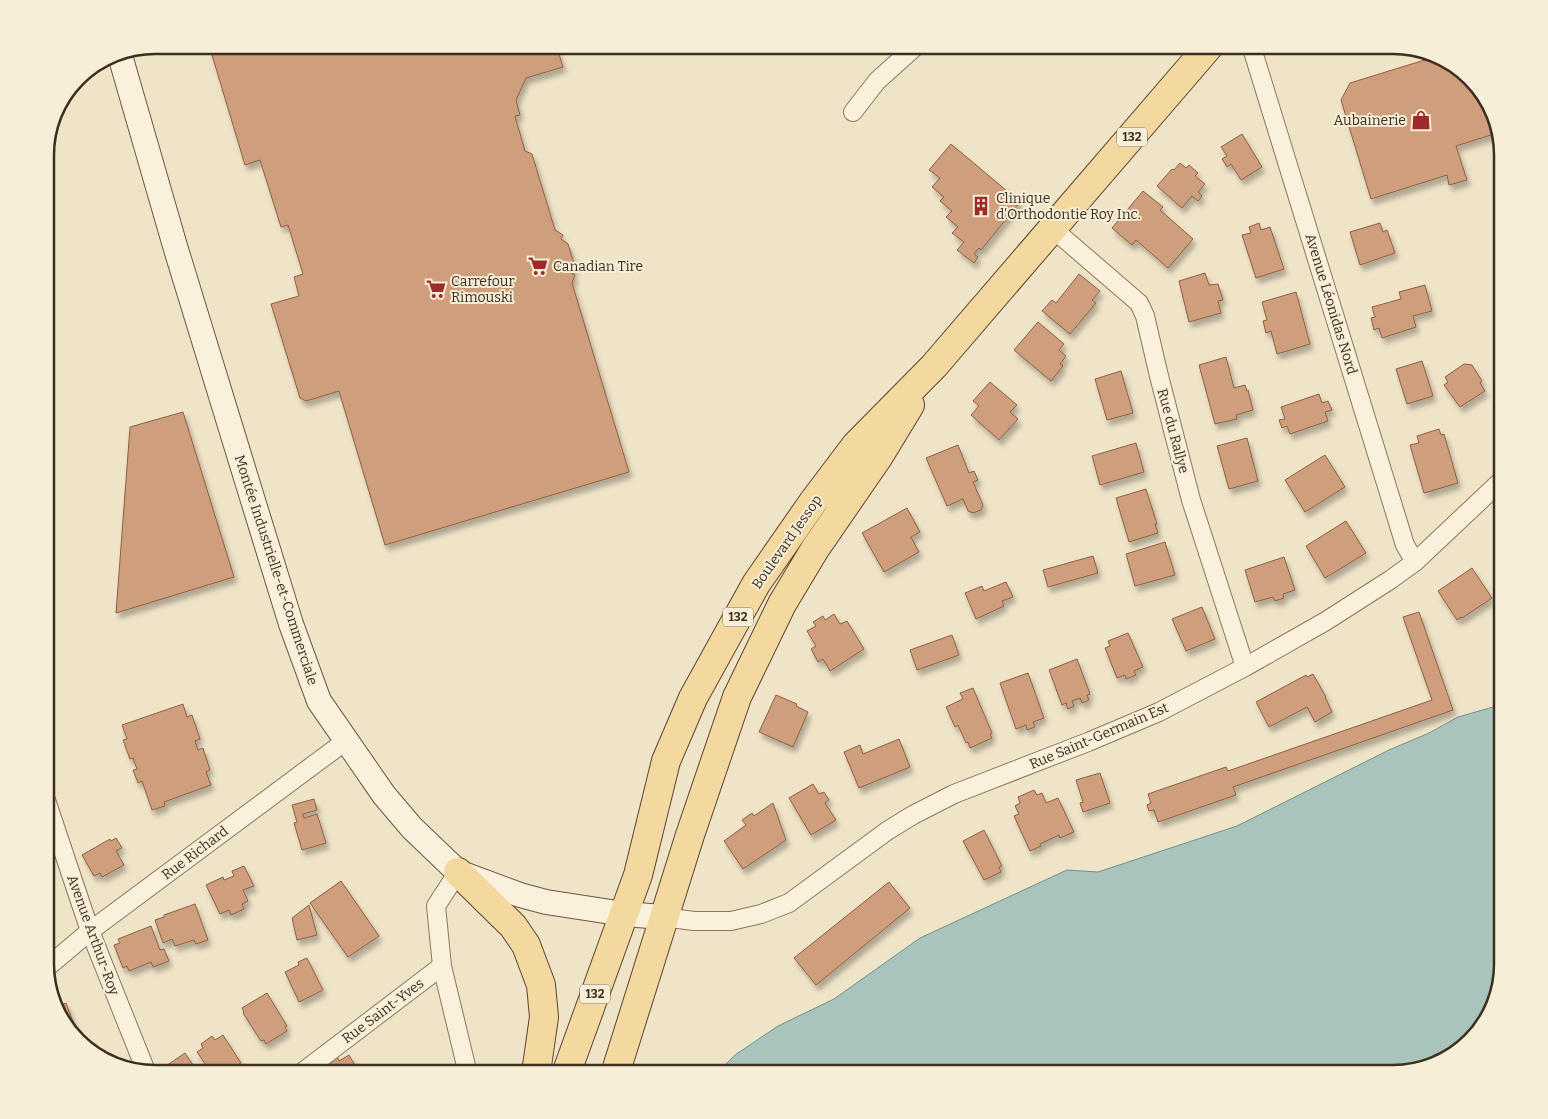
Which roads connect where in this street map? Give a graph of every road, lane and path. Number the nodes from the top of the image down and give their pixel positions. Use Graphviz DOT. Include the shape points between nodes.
graph roads {
  1 [pos="907,54"];
  2 [pos="1202,54"];
  3 [pos="1254,54"];
  4 [pos="121,59"];
  5 [pos="853,112"];
  6 [pos="1053,229"];
  7 [pos="934,366"];
  8 [pos="1494,487"];
  9 [pos="1415,562"];
  10 [pos="1245,667"];
  11 [pos="347,740"];
  12 [pos="54,824"];
  13 [pos="458,872"];
  14 [pos="624,914"];
  15 [pos="663,917"];
  16 [pos="90,931"];
  17 [pos="54,961"];
  18 [pos="442,966"];
  19 [pos="143,1064"];
  20 [pos="312,1065"];
  21 [pos="466,1065"];
  22 [pos="537,1065"];
  23 [pos="569,1065"];
  24 [pos="618,1065"];
  1 -- 5 [label="street" via="877,81"];
  2 -- 6 [label="main road, Boulevard Jessop / 132"];
  3 -- 9 [label="street, Avenue Léonidas Nord" via="1405,545"];
  4 -- 11 [label="main road, Montée Industrielle-et-Commerciale" via="291,624 318,701"];
  6 -- 7 [label="main road, Boulevard Jessop / 132"];
  6 -- 10 [label="street, Rue du Rallye" via="1139,303 1145,316 1191,500"];
  7 -- 14 [label="main road, Boulevard Jessop / 132" via="856,445 756,584 693,698 666,761 638,875"];
  7 -- 15 [label="main road, Boulevard Jessop / 132" via="778,612 737,697"];
  8 -- 9 [label="street, Rue Saint-Germain Est"];
  9 -- 10 [label="street, Rue Saint-Germain Est" via="1326,621"];
  10 -- 15 [label="street, Rue Saint-Germain Est" via="1159,712 954,794 913,815 789,903 731,921"];
  11 -- 13 [label="main road, Montée Industrielle-et-Commerciale" via="384,795 412,828"];
  11 -- 16 [label="street, Rue Richard"];
  12 -- 16 [label="street, Avenue Arthur-Roy"];
  13 -- 14 [label="main road, Montée Industrielle-et-Commerciale" via="546,902"];
  13 -- 18 [label="street" via="436,906"];
  13 -- 22 [label="main road" via="513,926 526,945 541,985 544,1017"];
  14 -- 15 [label="main road, Montée Industrielle-et-Commerciale"];
  14 -- 23 [label="main road, 132"];
  15 -- 24 [label="main road, 132"];
  16 -- 17 [label="street, Rue Richard"];
  16 -- 19 [label="street, Avenue Arthur-Roy"];
  18 -- 20 [label="street, Rue Saint-Yves"];
  18 -- 21 [label="street"];
}
